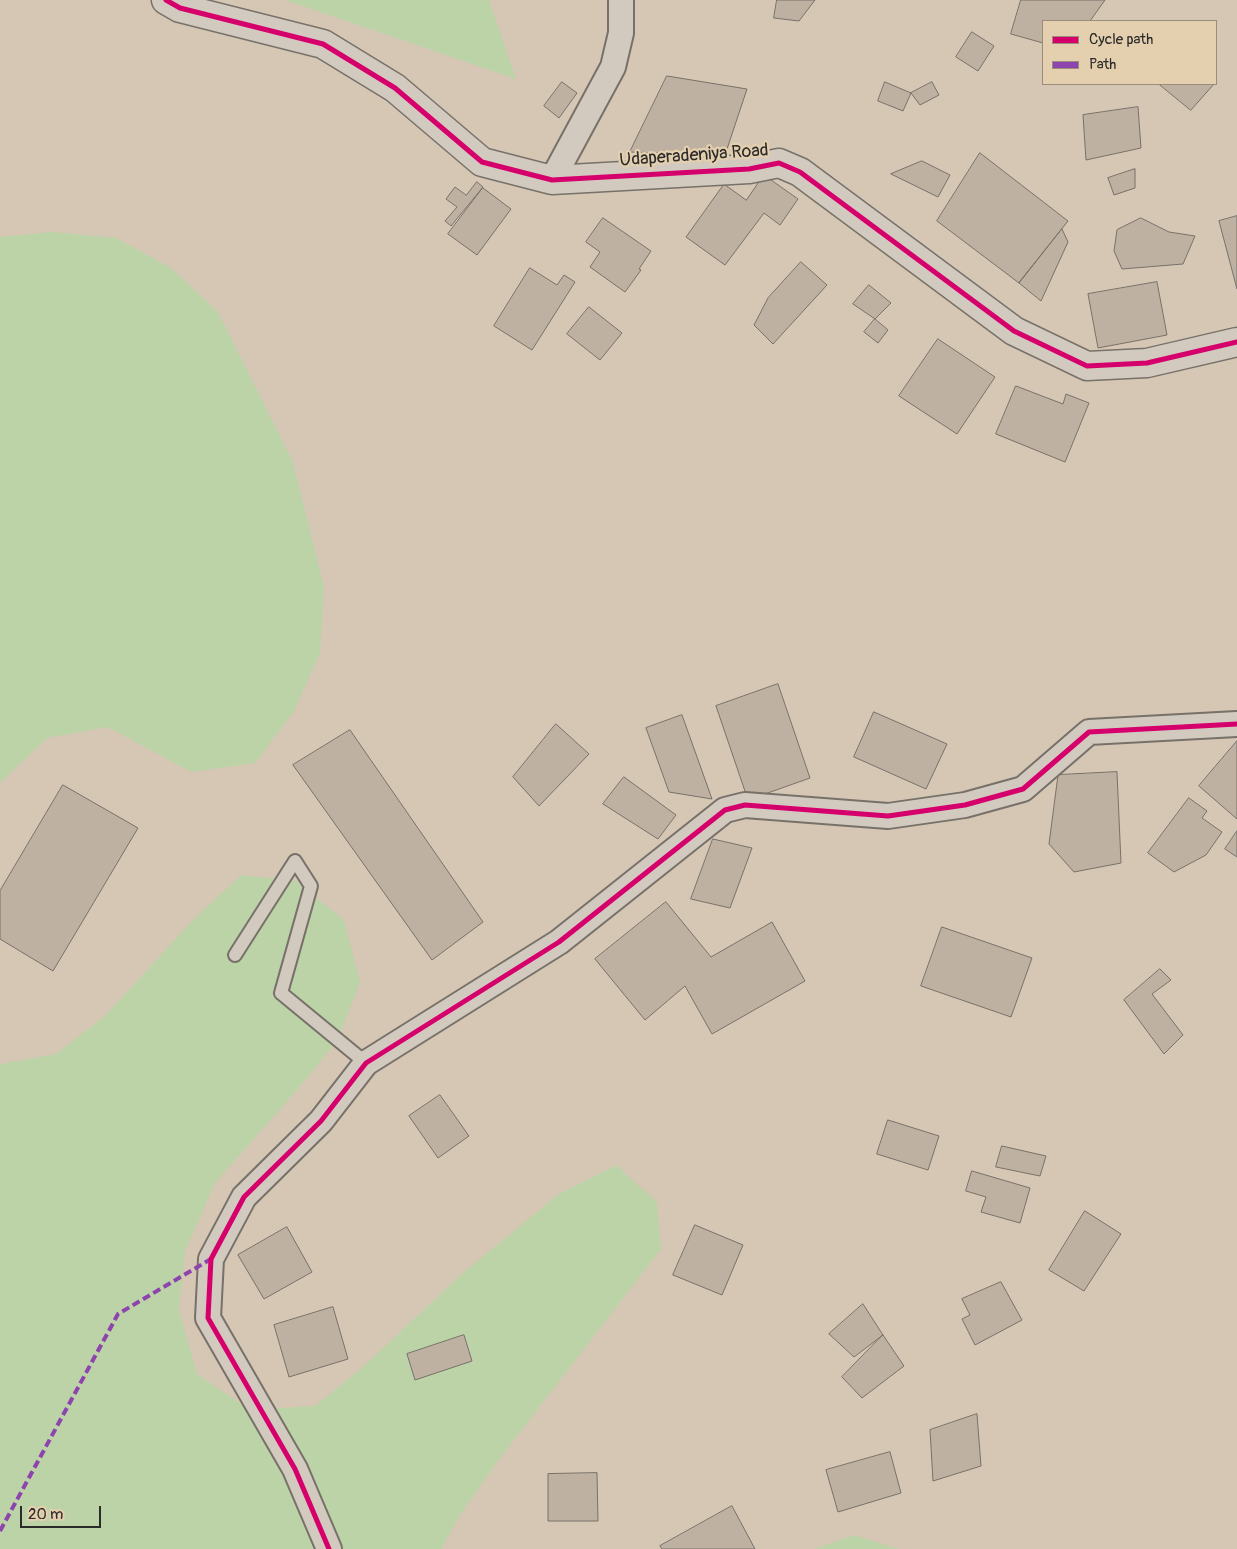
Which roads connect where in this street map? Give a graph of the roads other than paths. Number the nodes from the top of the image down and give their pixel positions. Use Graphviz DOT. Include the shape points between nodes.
graph roads {
  1 [pos="166,0"];
  2 [pos="621,0"];
  3 [pos="552,180"];
  4 [pos="1237,342"];
  5 [pos="1237,724"];
  6 [pos="235,955"];
  7 [pos="366,1063"];
  8 [pos="329,1549"];
  1 -- 3 [label="street, Udaperadeniya Road" via="180,8 322,44 394,88 482,162"];
  2 -- 3 [label="street" via="621,33 613,67"];
  3 -- 4 [label="street, Udaperadeniya Road" via="749,169 779,164 800,172 1014,331 1087,366 1147,364"];
  5 -- 7 [label="street" via="1089,732 1023,789 965,805 888,816 745,805 726,810 558,942"];
  6 -- 7 [label="lane" via="295,861 311,886 281,993"];
  7 -- 8 [label="street" via="321,1121 244,1198 211,1259 208,1318 295,1469"];
}
